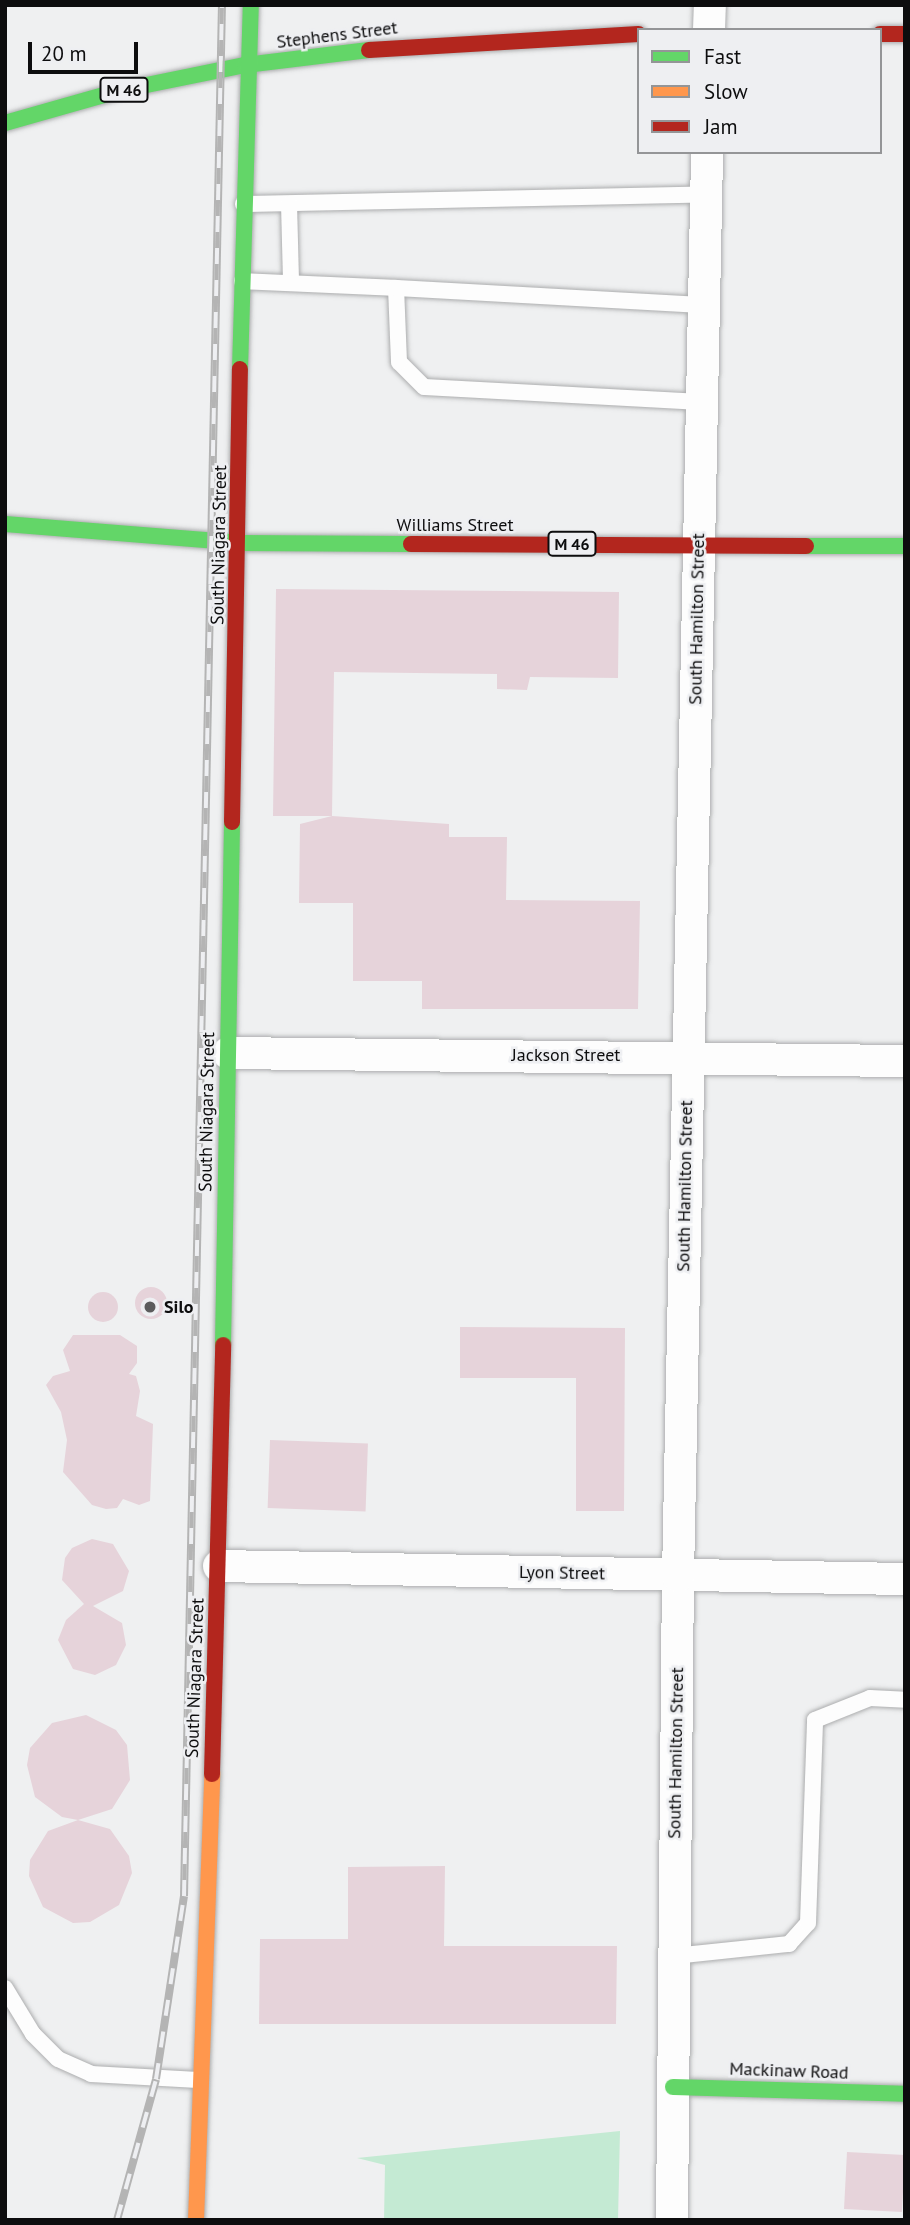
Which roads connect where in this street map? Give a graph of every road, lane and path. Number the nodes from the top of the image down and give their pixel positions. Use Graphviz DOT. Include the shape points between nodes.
graph roads {
  1 [pos="251,5"];
  2 [pos="709,5"];
  3 [pos="709,28"];
  4 [pos="637,34"];
  5 [pos="882,34"];
  6 [pos="905,34"];
  7 [pos="245,65"];
  8 [pos="5,122"];
  9 [pos="707,154"];
  10 [pos="706,194"];
  11 [pos="243,204"];
  12 [pos="289,204"];
  13 [pos="242,281"];
  14 [pos="291,282"];
  15 [pos="396,288"];
  16 [pos="703,305"];
  17 [pos="701,402"];
  18 [pos="5,524"];
  19 [pos="239,543"];
  20 [pos="698,545"];
  21 [pos="905,546"];
  22 [pos="228,1053"];
  23 [pos="687,1056"];
  24 [pos="905,1061"];
  25 [pos="219,1566"];
  26 [pos="678,1576"];
  27 [pos="905,1579"];
  28 [pos="905,1700"];
  29 [pos="674,1956"];
  30 [pos="5,1988"];
  31 [pos="198,2080"];
  32 [pos="673,2087"];
  33 [pos="905,2094"];
  34 [pos="196,2220"];
  35 [pos="672,2220"];
  1 -- 7 [label="main road, South Niagara Street"];
  2 -- 3 [label="street"];
  4 -- 7 [label="main road, Stephens Street / M 46" via="423,44"];
  5 -- 6 [label="main road"];
  7 -- 8 [label="main road, Stephens Street / M 46" via="122,90"];
  7 -- 11 [label="main road, South Niagara Street"];
  9 -- 10 [label="street, South Hamilton Street"];
  10 -- 12 [label="lane"];
  10 -- 16 [label="street, South Hamilton Street"];
  11 -- 12 [label="lane"];
  11 -- 13 [label="main road, South Niagara Street"];
  12 -- 14 [label="lane"];
  13 -- 14 [label="lane"];
  13 -- 19 [label="main road, South Niagara Street"];
  14 -- 15 [label="lane"];
  15 -- 16 [label="lane"];
  15 -- 17 [label="lane" via="399,362 424,387"];
  16 -- 17 [label="street, South Hamilton Street"];
  17 -- 20 [label="street, South Hamilton Street"];
  18 -- 19 [label="main road, Williams Street / M 46"];
  19 -- 20 [label="main road, Williams Street / M 46"];
  19 -- 22 [label="main road, South Niagara Street"];
  20 -- 21 [label="main road, Williams Street / M 46"];
  20 -- 23 [label="street, South Hamilton Street"];
  22 -- 23 [label="street, Jackson Street"];
  22 -- 25 [label="main road, South Niagara Street"];
  23 -- 24 [label="street, Jackson Street"];
  23 -- 26 [label="street, South Hamilton Street"];
  25 -- 26 [label="street, Lyon Street"];
  25 -- 31 [label="main road, South Niagara Street"];
  26 -- 27 [label="street, Lyon Street"];
  26 -- 29 [label="street, South Hamilton Street"];
  28 -- 29 [label="lane" via="870,1698 816,1720 808,1923 789,1944"];
  29 -- 32 [label="street, South Hamilton Street"];
  30 -- 31 [label="lane" via="33,2034 58,2059 91,2074"];
  31 -- 34 [label="main road, South Niagara Street"];
  32 -- 33 [label="main road, Mackinaw Road"];
  32 -- 35 [label="street, South Hamilton Street"];
}
